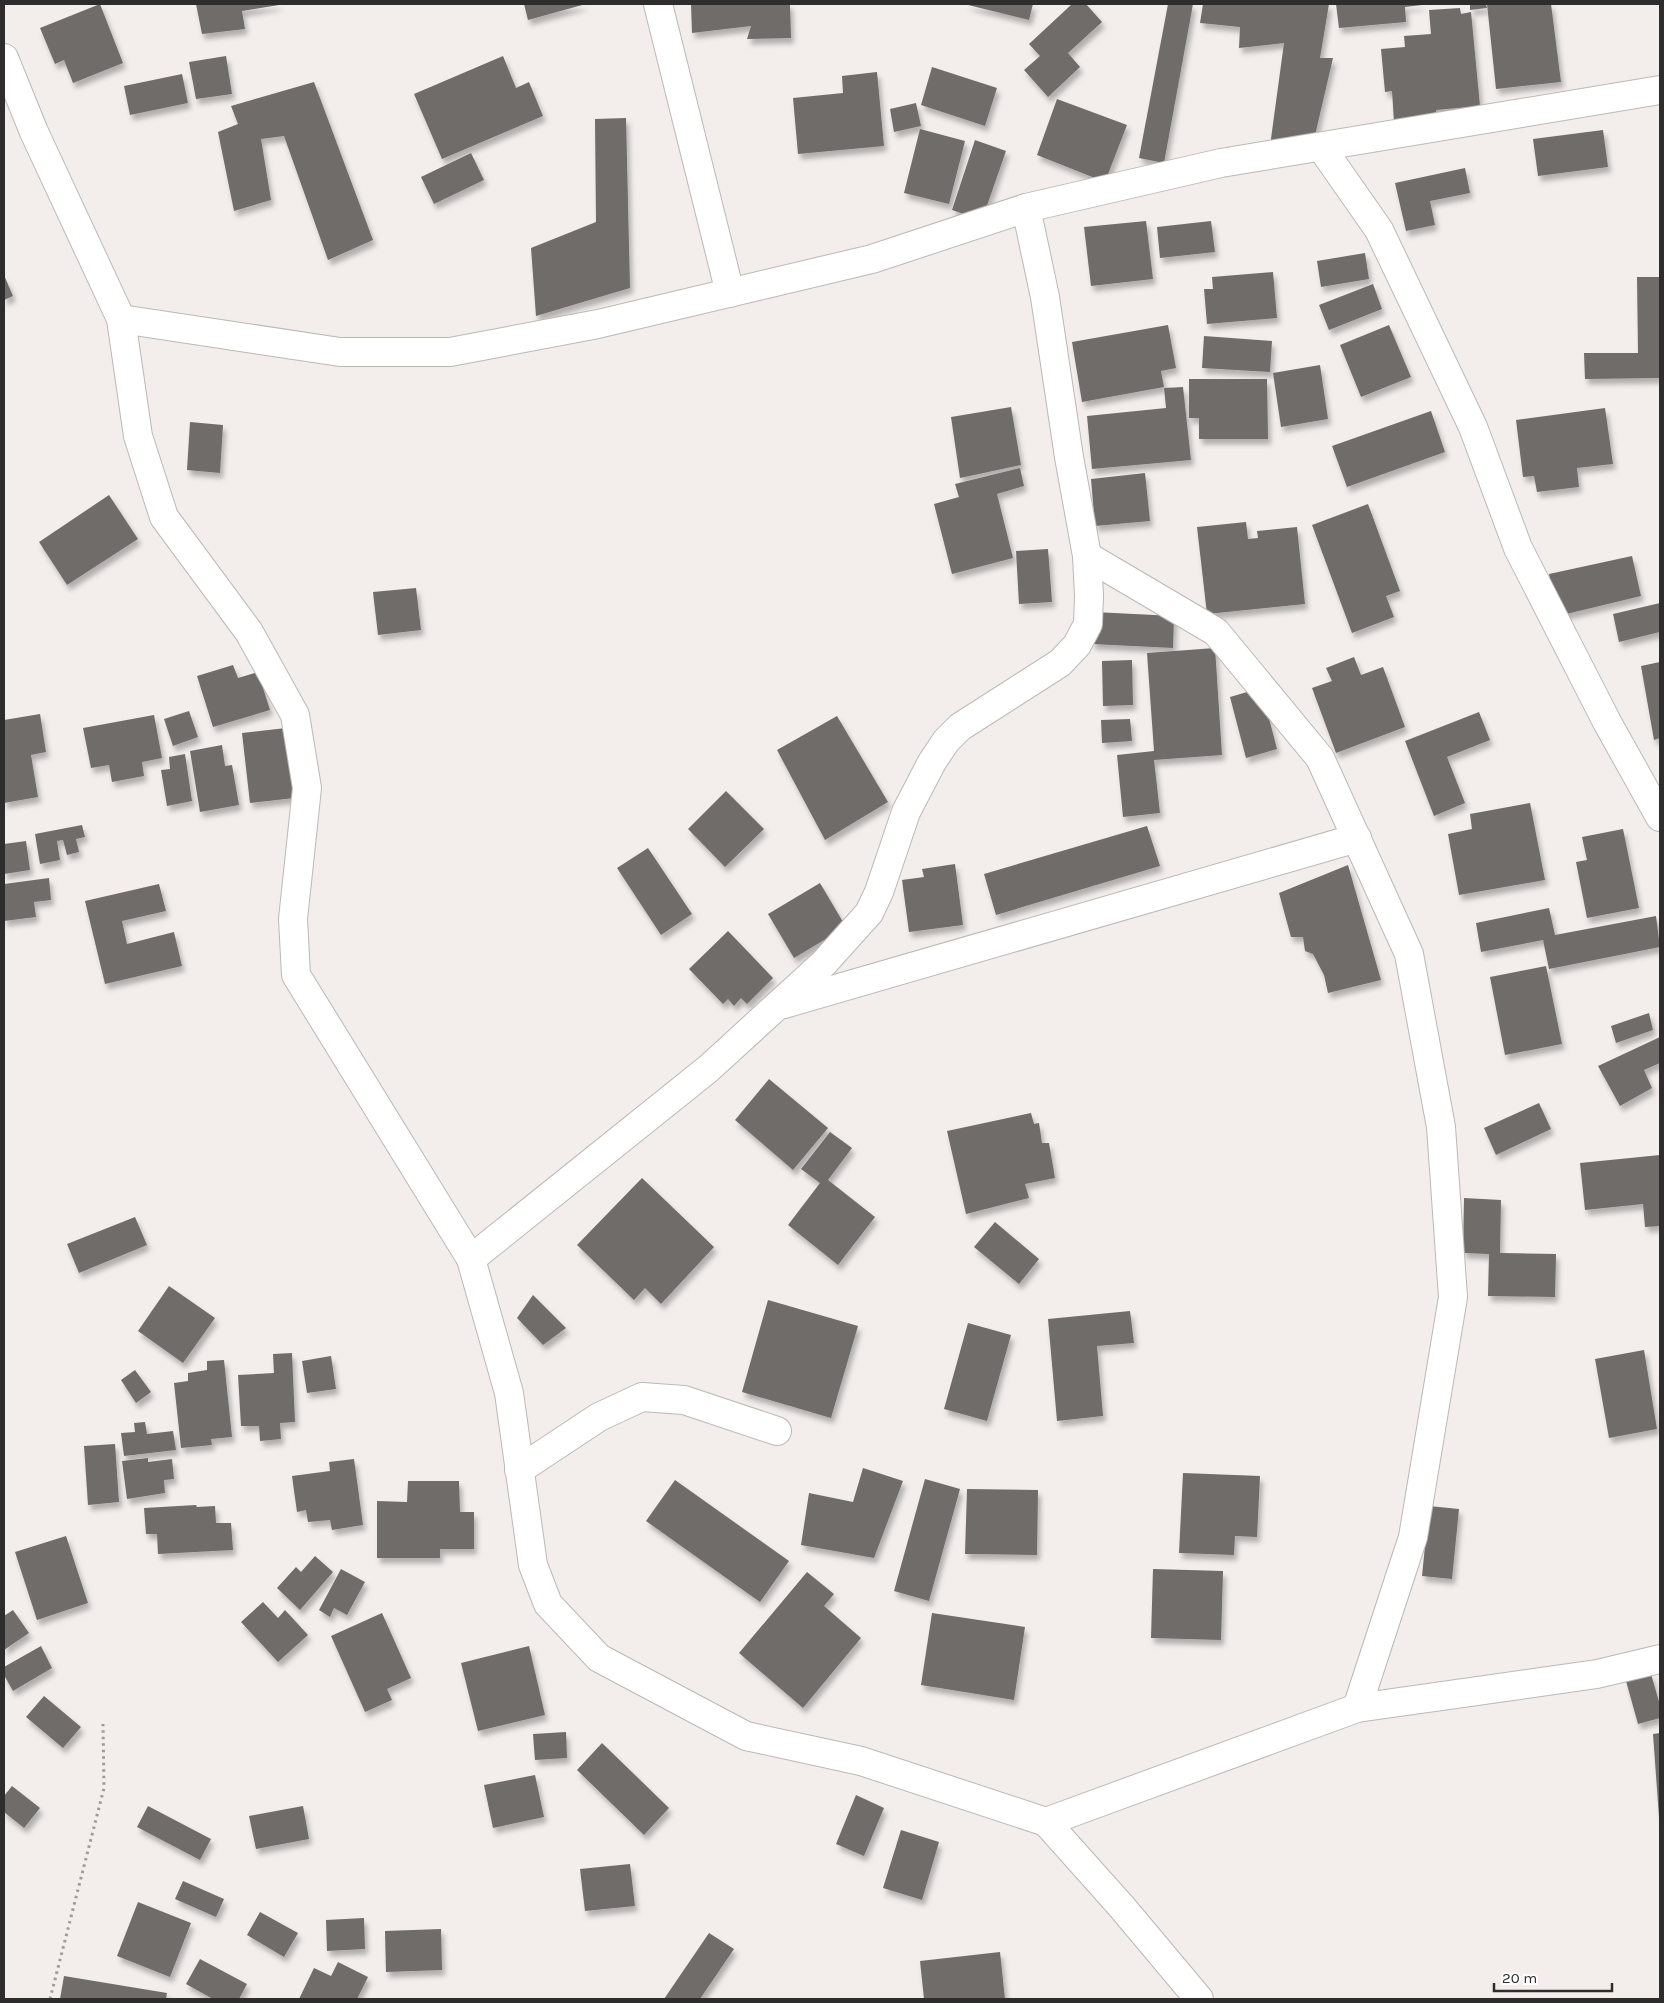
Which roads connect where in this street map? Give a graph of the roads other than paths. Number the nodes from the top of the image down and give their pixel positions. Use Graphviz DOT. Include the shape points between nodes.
graph roads {
  1 [pos="658,4"];
  2 [pos="4,58"];
  3 [pos="1660,90"];
  4 [pos="1321,147"];
  5 [pos="1026,208"];
  6 [pos="730,293"];
  7 [pos="122,320"];
  8 [pos="1087,556"];
  9 [pos="1660,817"];
  10 [pos="1357,838"];
  11 [pos="777,1006"];
  12 [pos="471,1259"];
  13 [pos="777,1431"];
  14 [pos="520,1470"];
  15 [pos="1660,1659"];
  16 [pos="1357,1708"];
  17 [pos="1046,1822"];
  18 [pos="1199,1999"];
  1 -- 6 [label="street"];
  2 -- 7 [label="street" via="34,132"];
  3 -- 4 [label="street"];
  4 -- 5 [label="street" via="1221,163"];
  4 -- 9 [label="street" via="1380,230 1472,427 1518,548 1607,722"];
  5 -- 6 [label="street" via="872,259"];
  5 -- 8 [label="street" via="1045,297"];
  6 -- 7 [label="street" via="598,324 450,352 340,352"];
  7 -- 12 [label="street" via="138,436 164,516 249,632 295,715 307,788 293,918 296,975"];
  8 -- 10 [label="street" via="1216,632 1320,758"];
  8 -- 11 [label="street" via="1088,624 1077,646 1060,663 960,726 946,741 906,812 869,913 824,963"];
  10 -- 11 [label="street"];
  10 -- 16 [label="street" via="1409,954 1441,1127 1453,1297 1413,1537"];
  11 -- 12 [label="street" via="708,1069"];
  12 -- 14 [label="street" via="509,1393"];
  13 -- 14 [label="street" via="684,1400 642,1397 599,1417"];
  14 -- 17 [label="street" via="533,1565 548,1604 599,1658 746,1736 861,1761"];
  15 -- 16 [label="street" via="1597,1674"];
  16 -- 17 [label="street"];
  17 -- 18 [label="street" via="1122,1906"];
}
